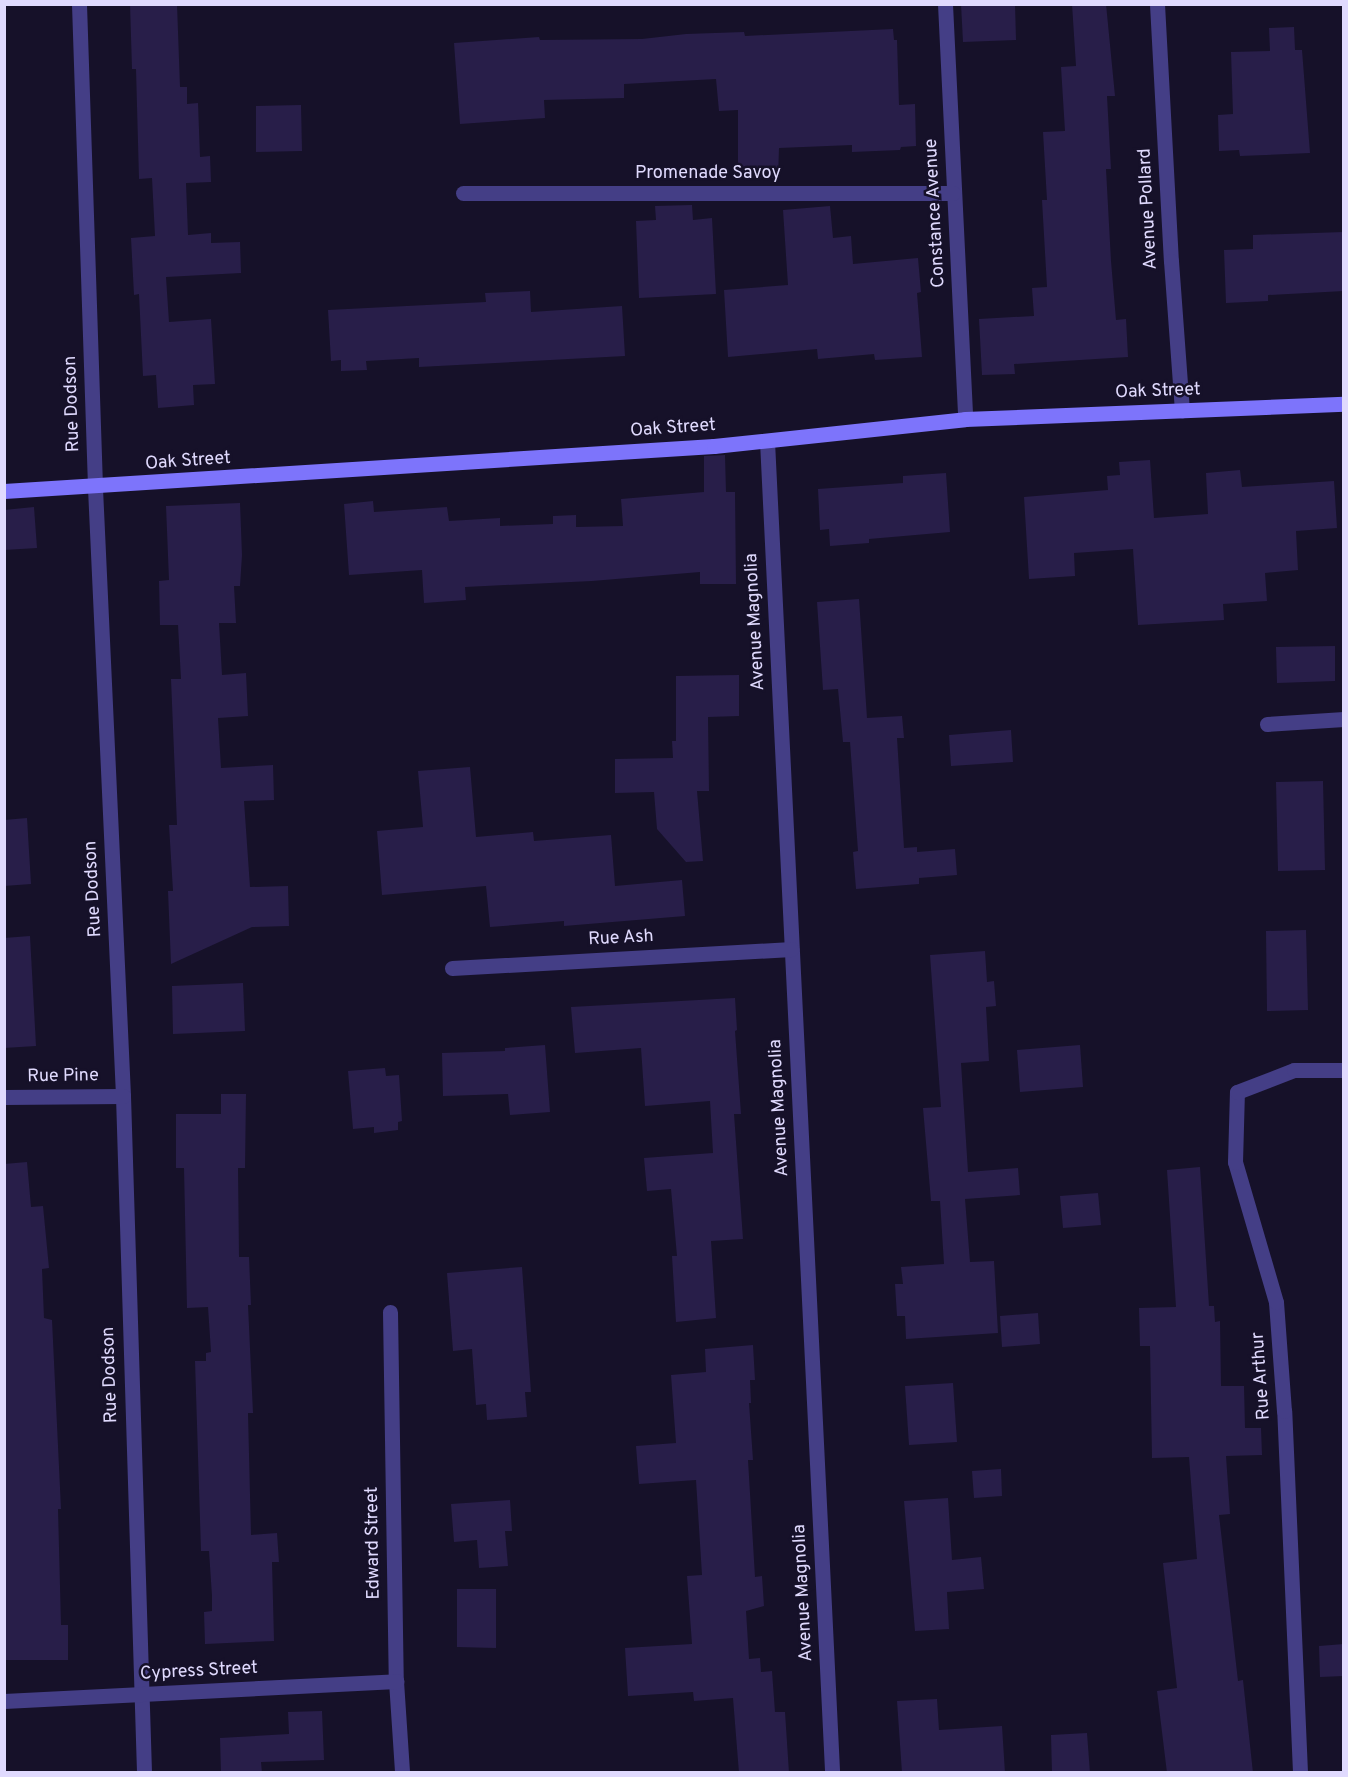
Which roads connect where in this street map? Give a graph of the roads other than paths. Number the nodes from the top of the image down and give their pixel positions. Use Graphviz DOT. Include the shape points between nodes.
graph roads {
  1 [pos="79,4"];
  2 [pos="945,4"];
  3 [pos="1157,4"];
  4 [pos="952,193"];
  5 [pos="463,194"];
  6 [pos="1344,404"];
  7 [pos="1182,411"];
  8 [pos="965,419"];
  9 [pos="767,441"];
  10 [pos="95,488"];
  11 [pos="4,492"];
  12 [pos="1344,719"];
  13 [pos="1267,724"];
  14 [pos="791,949"];
  15 [pos="452,968"];
  16 [pos="1344,1070"];
  17 [pos="123,1096"];
  18 [pos="4,1097"];
  19 [pos="390,1312"];
  20 [pos="396,1681"];
  21 [pos="139,1694"];
  22 [pos="4,1701"];
  23 [pos="144,1773"];
  24 [pos="402,1773"];
  25 [pos="832,1773"];
  26 [pos="1300,1773"];
  1 -- 10 [label="street, Rue Dodson"];
  2 -- 4 [label="street, Constance Avenue"];
  3 -- 7 [label="street, Avenue Pollard"];
  4 -- 5 [label="street, Promenade Savoy"];
  4 -- 8 [label="street, Constance Avenue"];
  6 -- 7 [label="main road, Oak Street"];
  7 -- 8 [label="main road, Oak Street"];
  8 -- 9 [label="main road, Oak Street"];
  9 -- 10 [label="main road, Oak Street"];
  9 -- 14 [label="street, Avenue Magnolia"];
  10 -- 11 [label="main road, Oak Street"];
  10 -- 17 [label="street, Rue Dodson"];
  12 -- 13 [label="street"];
  14 -- 15 [label="street, Rue Ash"];
  14 -- 25 [label="street, Avenue Magnolia"];
  16 -- 26 [label="street, Rue Arthur" via="1294,1070 1237,1092 1234,1162 1276,1302"];
  17 -- 18 [label="street, Rue Pine"];
  17 -- 21 [label="street, Rue Dodson"];
  19 -- 20 [label="street, Edward Street"];
  20 -- 21 [label="street, Cypress Street"];
  20 -- 24 [label="street, Edward Street"];
  21 -- 22 [label="street, Cypress Street"];
  21 -- 23 [label="street, Rue Dodson"];
}
